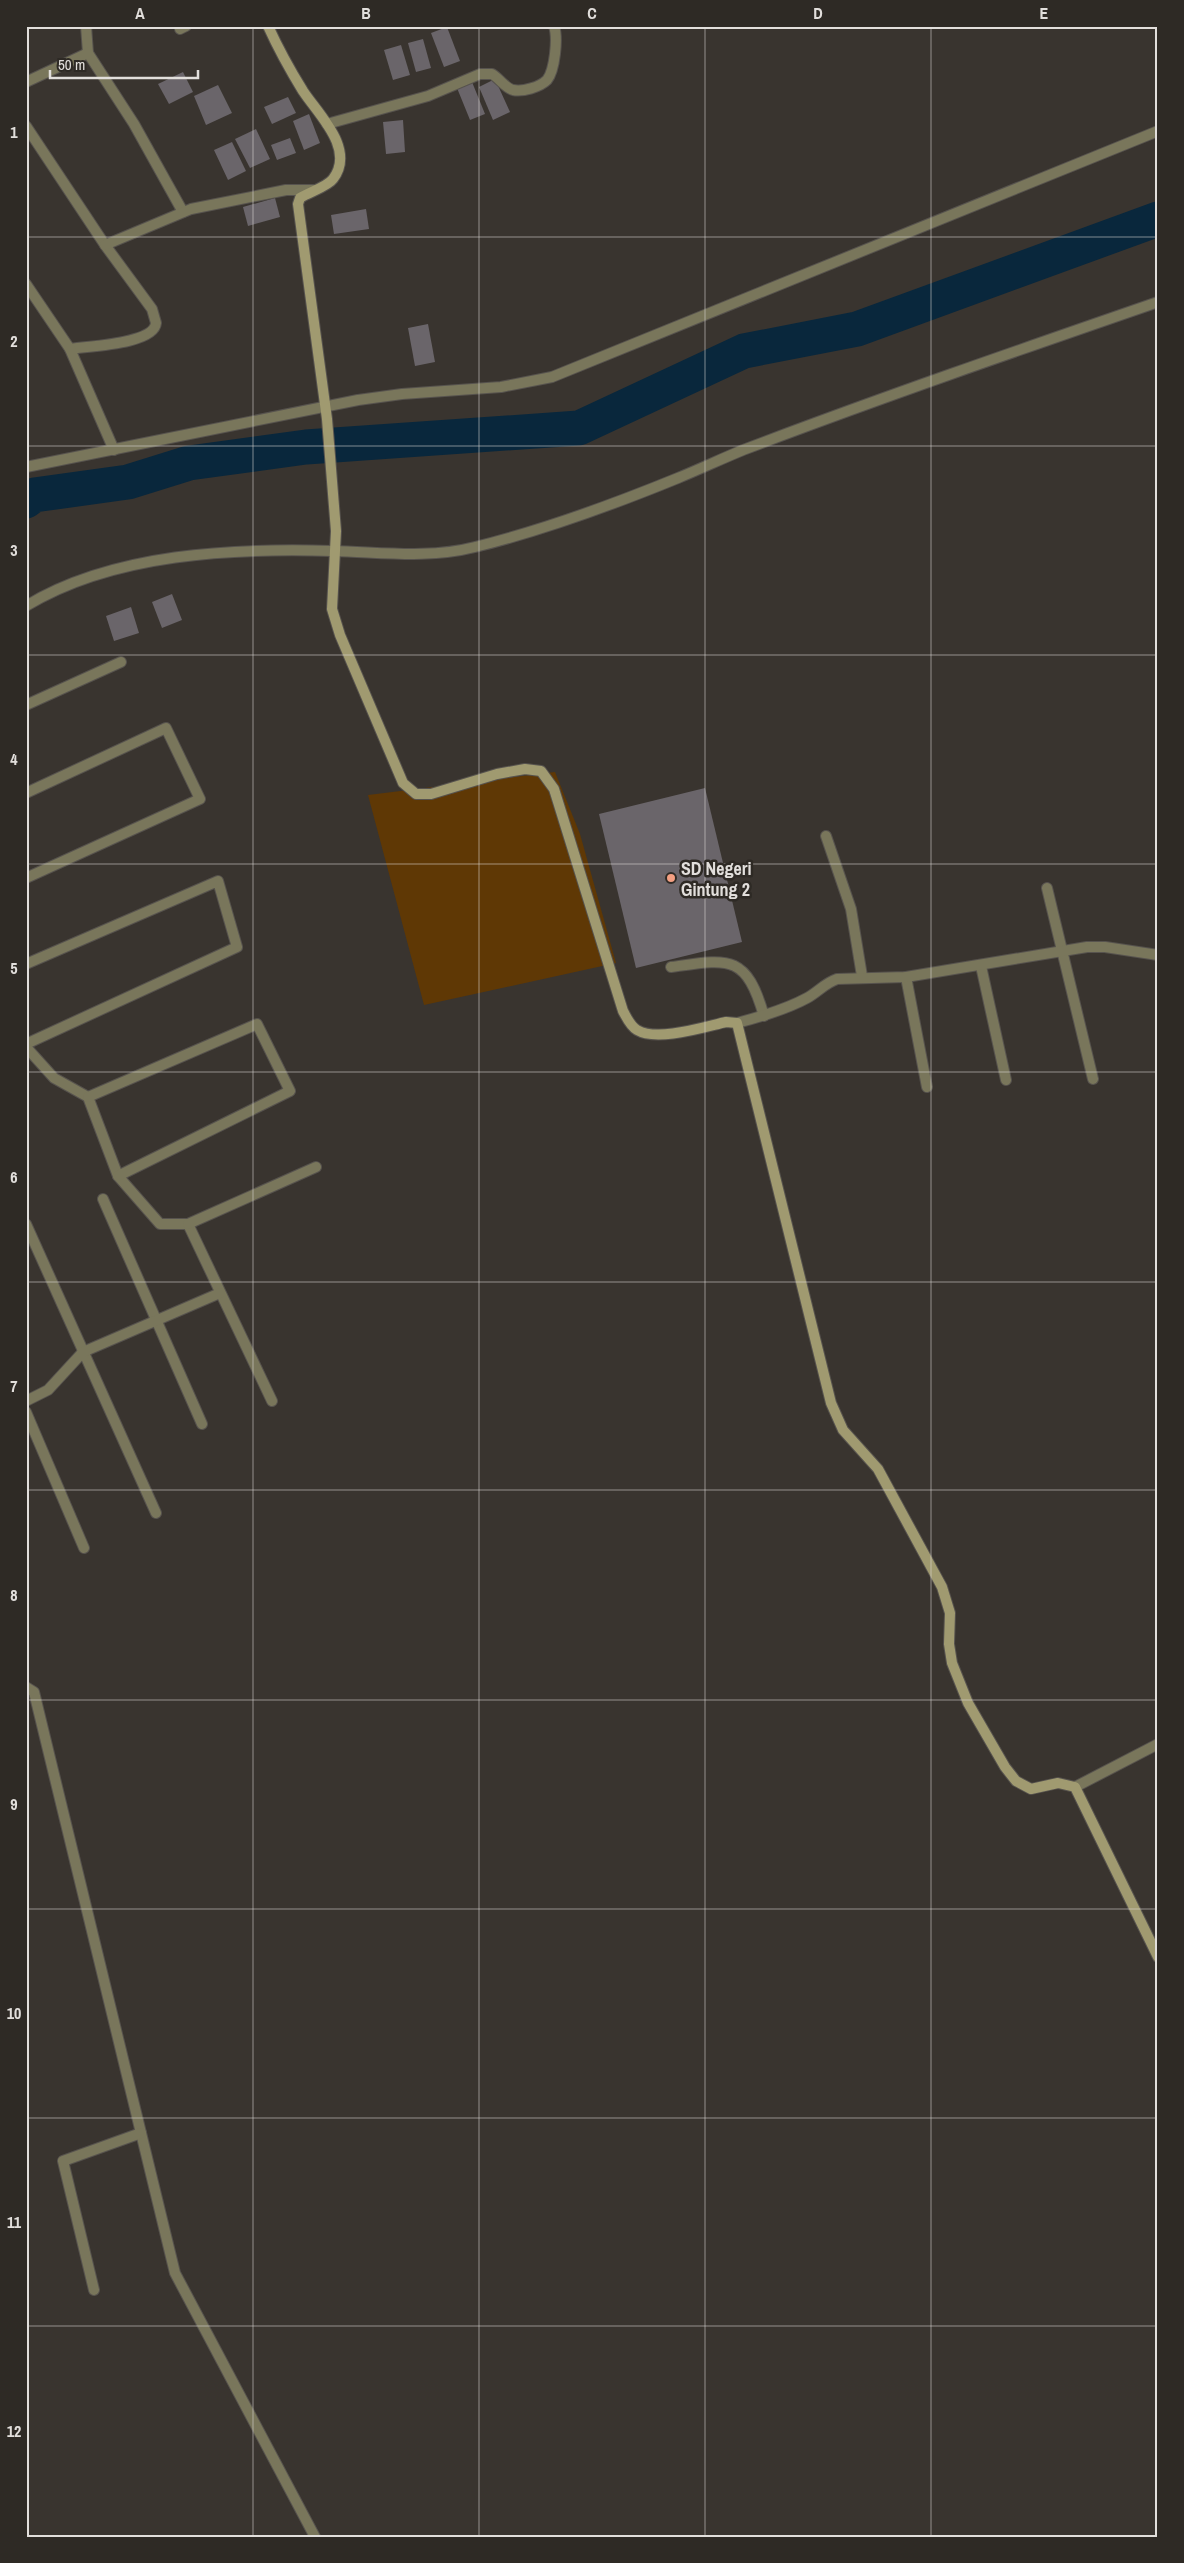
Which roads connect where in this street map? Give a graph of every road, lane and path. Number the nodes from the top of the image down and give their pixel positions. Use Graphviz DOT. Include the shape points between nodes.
graph roads {
  1 [pos="86,26"];
  2 [pos="268,26"];
  3 [pos="554,26"];
  4 [pos="88,53"];
  5 [pos="26,82"];
  6 [pos="327,124"];
  7 [pos="26,126"];
  8 [pos="1158,131"];
  9 [pos="314,190"];
  10 [pos="183,212"];
  11 [pos="105,245"];
  12 [pos="26,284"];
  13 [pos="1158,302"];
  14 [pos="70,349"];
  15 [pos="325,406"];
  16 [pos="114,450"];
  17 [pos="26,467"];
  18 [pos="336,551"];
  19 [pos="26,606"];
  20 [pos="121,662"];
  21 [pos="26,705"];
  22 [pos="26,793"];
  23 [pos="826,836"];
  24 [pos="26,878"];
  25 [pos="1048,888"];
  26 [pos="1062,951"];
  27 [pos="1158,955"];
  28 [pos="26,964"];
  29 [pos="981,966"];
  30 [pos="671,967"];
  31 [pos="862,976"];
  32 [pos="906,977"];
  33 [pos="764,1016"];
  34 [pos="736,1024"];
  35 [pos="26,1045"];
  36 [pos="1093,1079"];
  37 [pos="1006,1080"];
  38 [pos="927,1087"];
  39 [pos="88,1097"];
  40 [pos="316,1167"];
  41 [pos="118,1176"];
  42 [pos="104,1199"];
  43 [pos="26,1224"];
  44 [pos="188,1224"];
  45 [pos="220,1293"];
  46 [pos="157,1320"];
  47 [pos="83,1352"];
  48 [pos="26,1401"];
  49 [pos="272,1401"];
  50 [pos="26,1412"];
  51 [pos="202,1424"];
  52 [pos="156,1513"];
  53 [pos="84,1548"];
  54 [pos="26,1687"];
  55 [pos="1158,1744"];
  56 [pos="1075,1786"];
  57 [pos="1158,1957"];
  58 [pos="141,2133"];
  59 [pos="94,2290"];
  60 [pos="315,2537"];
  1 -- 4 [label="street"];
  2 -- 6 [label="street" via="303,91"];
  3 -- 6 [label="street" via="557,46 549,77 535,86 511,90 492,74 480,74 428,96"];
  4 -- 5 [label="street"];
  4 -- 10 [label="street" via="134,124"];
  6 -- 9 [label="street" via="340,151 339,169 332,181"];
  7 -- 11 [label="street"];
  8 -- 15 [label="street" via="552,377 501,387 402,394"];
  9 -- 10 [label="street" via="286,190"];
  9 -- 15 [label="street" via="300,198 298,204"];
  10 -- 11 [label="street"];
  11 -- 14 [label="street" via="152,309 156,327 150,334 134,340"];
  12 -- 14 [label="street"];
  13 -- 18 [label="street" via="749,448 613,504 511,537 432,554"];
  14 -- 16 [label="street"];
  15 -- 16 [label="street"];
  15 -- 18 [label="street"];
  16 -- 17 [label="street"];
  18 -- 19 [label="street" via="256,550 185,556 90,579"];
  18 -- 34 [label="street" via="332,609 402,783 416,794 431,794 497,774 525,769 541,771 557,797 623,1011 632,1026 638,1031 656,1034 726,1022"];
  20 -- 21 [label="street"];
  22 -- 24 [label="street" via="166,728 200,799"];
  23 -- 31 [label="street" via="851,909"];
  25 -- 26 [label="street"];
  26 -- 27 [label="street" via="1105,947"];
  26 -- 29 [label="street"];
  26 -- 36 [label="street"];
  28 -- 35 [label="street" via="218,881 237,947"];
  29 -- 32 [label="street"];
  29 -- 37 [label="street"];
  30 -- 33 [label="street" via="715,961 736,966 744,971 758,996"];
  31 -- 32 [label="street"];
  31 -- 33 [label="street" via="832,981 808,998"];
  32 -- 38 [label="street"];
  33 -- 34 [label="street"];
  34 -- 56 [label="street" via="831,1403 839,1422 878,1469 942,1587 950,1613 949,1644 956,1675 968,1703 1005,1767 1016,1781 1031,1789 1058,1783"];
  35 -- 39 [label="street" via="54,1078"];
  39 -- 41 [label="street"];
  39 -- 41 [label="street" via="257,1024 290,1091"];
  40 -- 44 [label="street"];
  41 -- 44 [label="street" via="160,1224"];
  42 -- 46 [label="street"];
  43 -- 47 [label="street"];
  44 -- 45 [label="street"];
  45 -- 46 [label="street"];
  45 -- 49 [label="street"];
  46 -- 47 [label="street"];
  46 -- 51 [label="street"];
  47 -- 48 [label="street" via="48,1390"];
  47 -- 52 [label="street"];
  50 -- 53 [label="street"];
  54 -- 58 [label="street" via="34,1692"];
  55 -- 56 [label="street"];
  56 -- 57 [label="street"];
  58 -- 59 [label="street" via="63,2161"];
  58 -- 60 [label="street" via="175,2273"];
}
